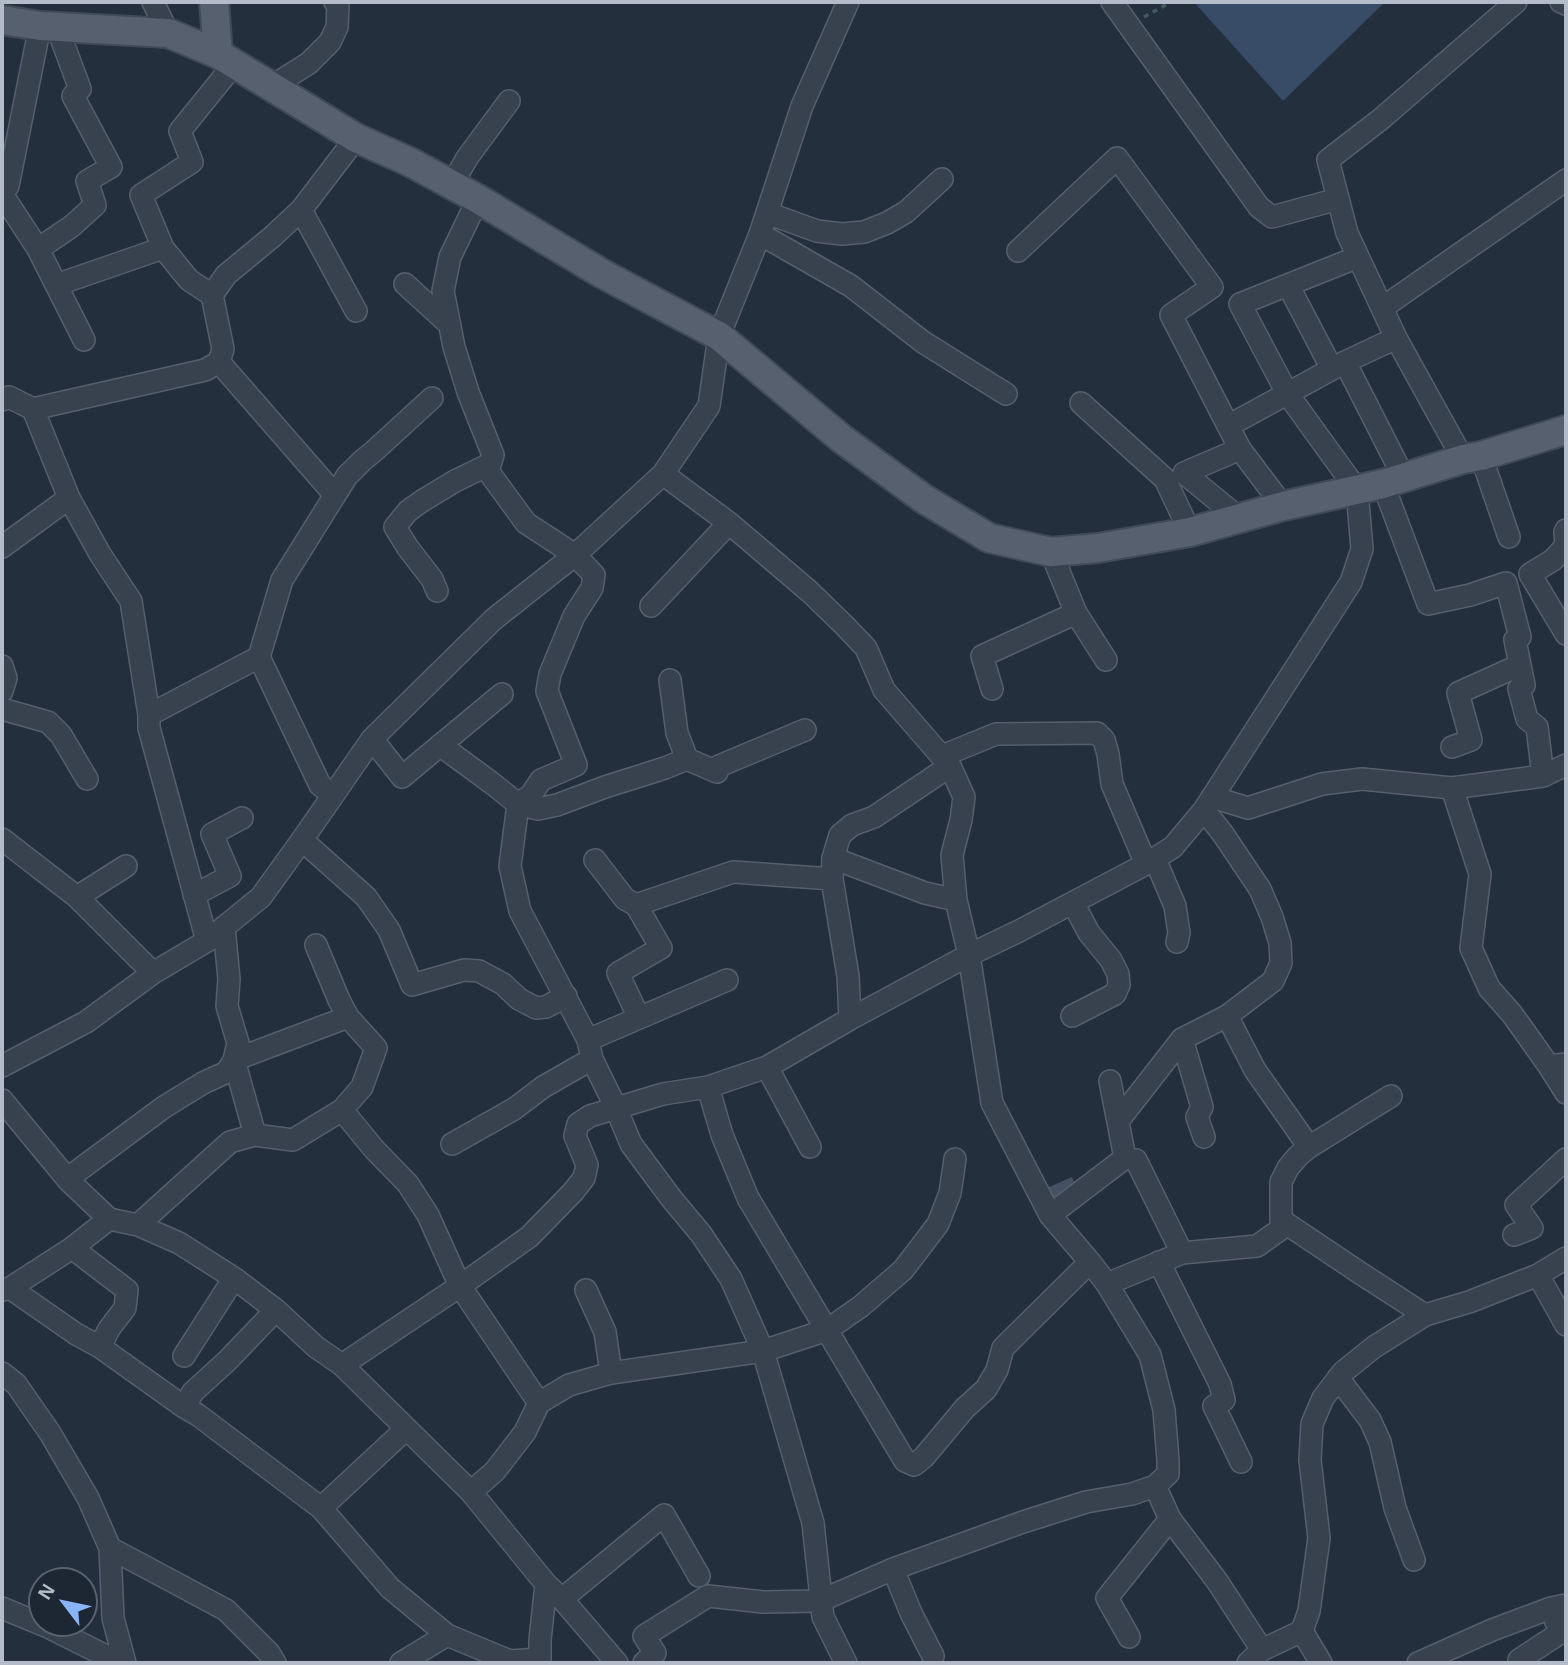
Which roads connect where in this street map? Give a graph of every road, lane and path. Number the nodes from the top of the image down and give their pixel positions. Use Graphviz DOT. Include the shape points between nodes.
graph roads {
  1 [pos="153,2"];
  2 [pos="214,2"];
  3 [pos="335,2"];
  4 [pos="848,2"];
  5 [pos="1112,2"];
  6 [pos="1171,2"];
  7 [pos="1516,2"];
  8 [pos="1561,2"];
  9 [pos="1566,4"];
  10 [pos="2,20"];
  11 [pos="1139,20"];
  12 [pos="49,26"];
  13 [pos="168,33"];
  14 [pos="226,59"];
  15 [pos="271,87"];
  16 [pos="509,101"];
  17 [pos="356,138"];
  18 [pos="942,180"];
  19 [pos="1566,180"];
  20 [pos="451,186"];
  21 [pos="2,193"];
  22 [pos="478,199"];
  23 [pos="1338,199"];
  24 [pos="301,210"];
  25 [pos="767,213"];
  26 [pos="760,234"];
  27 [pos="163,248"];
  28 [pos="37,249"];
  29 [pos="1018,251"];
  30 [pos="1358,257"];
  31 [pos="405,284"];
  32 [pos="56,285"];
  33 [pos="1288,285"];
  34 [pos="212,295"];
  35 [pos="1382,308"];
  36 [pos="356,311"];
  37 [pos="450,326"];
  38 [pos="719,336"];
  39 [pos="1396,338"];
  40 [pos="84,340"];
  41 [pos="219,362"];
  42 [pos="1339,365"];
  43 [pos="1287,393"];
  44 [pos="1006,394"];
  45 [pos="432,398"];
  46 [pos="2,400"];
  47 [pos="1081,403"];
  48 [pos="33,409"];
  49 [pos="1228,426"];
  50 [pos="1566,430"];
  51 [pos="1240,449"];
  52 [pos="1472,458"];
  53 [pos="490,464"];
  54 [pos="663,474"];
  55 [pos="1382,484"];
  56 [pos="335,495"];
  57 [pos="69,498"];
  58 [pos="1283,506"];
  59 [pos="1240,518"];
  60 [pos="729,523"];
  61 [pos="1566,530"];
  62 [pos="1190,532"];
  63 [pos="1509,537"];
  64 [pos="2,547"];
  65 [pos="1051,552"];
  66 [pos="575,555"];
  67 [pos="437,591"];
  68 [pos="650,606"];
  69 [pos="1076,612"];
  70 [pos="1566,634"];
  71 [pos="259,657"];
  72 [pos="1106,660"];
  73 [pos="1520,665"];
  74 [pos="2,666"];
  75 [pos="670,680"];
  76 [pos="992,689"];
  77 [pos="2,691"];
  78 [pos="502,694"];
  79 [pos="2,709"];
  80 [pos="149,715"];
  81 [pos="805,730"];
  82 [pos="372,738"];
  83 [pos="440,745"];
  84 [pos="1452,747"];
  85 [pos="687,759"];
  86 [pos="946,761"];
  87 [pos="1566,765"];
  88 [pos="1543,776"];
  89 [pos="87,779"];
  90 [pos="1452,789"];
  91 [pos="333,795"];
  92 [pos="518,804"];
  93 [pos="1208,804"];
  94 [pos="242,818"];
  95 [pos="2,839"];
  96 [pos="302,840"];
  97 [pos="595,860"];
  98 [pos="1151,862"];
  99 [pos="126,866"];
  100 [pos="833,868"];
  101 [pos="194,895"];
  102 [pos="77,897"];
  103 [pos="956,900"];
  104 [pos="1073,903"];
  105 [pos="636,905"];
  106 [pos="225,927"];
  107 [pos="207,941"];
  108 [pos="1177,942"];
  109 [pos="316,945"];
  110 [pos="969,955"];
  111 [pos="153,973"];
  112 [pos="727,980"];
  113 [pos="566,996"];
  114 [pos="1072,1016"];
  115 [pos="1227,1016"];
  116 [pos="348,1017"];
  117 [pos="639,1018"];
  118 [pos="850,1019"];
  119 [pos="1182,1039"];
  120 [pos="590,1050"];
  121 [pos="234,1060"];
  122 [pos="1557,1065"];
  123 [pos="2,1066"];
  124 [pos="767,1067"];
  125 [pos="1110,1081"];
  126 [pos="708,1087"];
  127 [pos="1566,1093"];
  128 [pos="1391,1096"];
  129 [pos="2,1100"];
  130 [pos="616,1108"];
  131 [pos="342,1110"];
  132 [pos="1118,1121"];
  133 [pos="254,1135"];
  134 [pos="1205,1137"];
  135 [pos="453,1144"];
  136 [pos="810,1147"];
  137 [pos="1309,1147"];
  138 [pos="956,1159"];
  139 [pos="1566,1159"];
  140 [pos="1136,1160"];
  141 [pos="69,1181"];
  142 [pos="1050,1215"];
  143 [pos="109,1219"];
  144 [pos="1281,1220"];
  145 [pos="138,1225"];
  146 [pos="1514,1235"];
  147 [pos="72,1248"];
  148 [pos="1182,1253"];
  149 [pos="1566,1258"];
  150 [pos="1090,1262"];
  151 [pos="1159,1262"];
  152 [pos="1538,1275"];
  153 [pos="234,1278"];
  154 [pos="1107,1284"];
  155 [pos="460,1286"];
  156 [pos="6,1289"];
  157 [pos="586,1290"];
  158 [pos="276,1310"];
  159 [pos="1425,1315"];
  160 [pos="1566,1325"];
  161 [pos="827,1330"];
  162 [pos="100,1347"];
  163 [pos="763,1351"];
  164 [pos="184,1356"];
  165 [pos="342,1365"];
  166 [pos="2,1373"];
  167 [pos="611,1373"];
  168 [pos="1338,1378"];
  169 [pos="539,1403"];
  170 [pos="184,1407"];
  171 [pos="406,1429"];
  172 [pos="1241,1462"];
  173 [pos="1155,1486"];
  174 [pos="471,1492"];
  175 [pos="321,1508"];
  176 [pos="1170,1519"];
  177 [pos="110,1548"];
  178 [pos="1414,1560"];
  179 [pos="893,1569"];
  180 [pos="699,1576"];
  181 [pos="546,1584"];
  182 [pos="562,1599"];
  183 [pos="820,1601"];
  184 [pos="1558,1607"];
  185 [pos="2,1608"];
  186 [pos="1302,1630"];
  187 [pos="447,1635"];
  188 [pos="1129,1637"];
  189 [pos="933,1656"];
  190 [pos="1255,1657"];
  191 [pos="839,1659"];
  192 [pos="539,1661"];
  193 [pos="120,1663"];
  194 [pos="125,1663"];
  195 [pos="275,1663"];
  196 [pos="401,1663"];
  197 [pos="617,1663"];
  198 [pos="644,1663"];
  199 [pos="1321,1663"];
  200 [pos="1418,1663"];
  201 [pos="1521,1663"];
  1 -- 13 [label="street"];
  2 -- 14 [label="main road"];
  3 -- 15 [label="street" via="337,27 330,42 309,63"];
  4 -- 25 [label="street" via="802,106"];
  5 -- 23 [label="street" via="1259,207 1272,217"];
  6 -- 11 [label="path"];
  7 -- 23 [label="street" via="1328,160"];
  8 -- 9 [label="street"];
  10 -- 12 [label="main road"];
  12 -- 13 [label="main road"];
  12 -- 21 [label="street" via="8,186"];
  12 -- 28 [label="street" via="80,89 73,96 111,167 87,181 95,205"];
  13 -- 14 [label="main road"];
  14 -- 15 [label="main road"];
  14 -- 27 [label="street" via="180,131 192,162 141,195"];
  15 -- 17 [label="main road"];
  16 -- 20 [label="street"];
  17 -- 20 [label="main road"];
  17 -- 24 [label="street"];
  18 -- 25 [label="street" via="906,212 864,232 817,231"];
  19 -- 35 [label="street"];
  20 -- 22 [label="main road"];
  21 -- 28 [label="street"];
  22 -- 37 [label="street" via="450,257 443,291"];
  22 -- 38 [label="main road" via="601,273"];
  23 -- 30 [label="street"];
  24 -- 34 [label="street" via="226,275"];
  24 -- 36 [label="street"];
  25 -- 26 [label="street"];
  26 -- 38 [label="street"];
  26 -- 44 [label="street" via="850,286 923,342"];
  27 -- 32 [label="street"];
  27 -- 34 [label="street" via="189,280"];
  28 -- 32 [label="street"];
  29 -- 49 [label="street" via="1117,158 1212,287 1171,315"];
  30 -- 33 [label="street"];
  30 -- 35 [label="street"];
  31 -- 37 [label="street"];
  32 -- 40 [label="street"];
  33 -- 42 [label="street"];
  33 -- 43 [label="street" via="1240,304"];
  34 -- 41 [label="street" via="223,349"];
  35 -- 39 [label="street"];
  37 -- 53 [label="street" via="468,392 493,455"];
  38 -- 54 [label="street" via="709,406"];
  38 -- 65 [label="main road" via="842,439 924,499 989,538"];
  39 -- 42 [label="street"];
  39 -- 52 [label="street"];
  41 -- 48 [label="street" via="205,370"];
  41 -- 56 [label="street"];
  42 -- 43 [label="street"];
  42 -- 55 [label="street"];
  43 -- 49 [label="street"];
  43 -- 55 [label="street"];
  45 -- 56 [label="street" via="363,460"];
  46 -- 48 [label="street" via="9,397"];
  47 -- 62 [label="street" via="1165,479"];
  48 -- 57 [label="street"];
  49 -- 51 [label="street"];
  50 -- 52 [label="main road"];
  51 -- 58 [label="street"];
  51 -- 59 [label="street" via="1184,473"];
  52 -- 55 [label="main road"];
  52 -- 63 [label="street"];
  53 -- 66 [label="street" via="488,471 526,523"];
  53 -- 67 [label="street" via="422,501 395,527"];
  54 -- 60 [label="street"];
  54 -- 66 [label="street"];
  55 -- 58 [label="main road"];
  55 -- 73 [label="street" via="1428,604 1506,583 1520,637 1515,640"];
  55 -- 93 [label="street" via="1351,582"];
  56 -- 71 [label="street" via="282,580"];
  57 -- 64 [label="street"];
  57 -- 80 [label="street" via="131,601"];
  58 -- 59 [label="main road"];
  59 -- 62 [label="main road"];
  60 -- 68 [label="street"];
  60 -- 86 [label="street" via="810,592 866,648 884,690"];
  61 -- 70 [label="street" via="1566,546 1530,574"];
  62 -- 65 [label="main road"];
  65 -- 69 [label="street"];
  66 -- 82 [label="street" via="494,618"];
  66 -- 92 [label="street" via="594,575 592,588 574,616 547,691 576,765 541,780"];
  69 -- 72 [label="street"];
  69 -- 76 [label="street" via="982,656"];
  71 -- 80 [label="street"];
  71 -- 91 [label="street" via="320,785"];
  73 -- 84 [label="street" via="1458,693 1471,740"];
  73 -- 88 [label="street" via="1524,685 1519,689 1527,719 1537,727"];
  74 -- 77 [label="street" via="6,678"];
  75 -- 85 [label="street" via="677,733"];
  78 -- 83 [label="street"];
  79 -- 89 [label="street" via="48,722 61,734"];
  80 -- 101 [label="street"];
  81 -- 85 [label="street" via="719,766 717,772"];
  82 -- 83 [label="street" via="402,777"];
  82 -- 91 [label="street"];
  83 -- 92 [label="street"];
  85 -- 92 [label="street" via="557,805 538,810"];
  86 -- 98 [label="street" via="996,734 1097,733 1104,740 1112,784"];
  86 -- 100 [label="street" via="874,817 840,835"];
  86 -- 103 [label="street" via="964,797 952,855"];
  87 -- 88 [label="street"];
  88 -- 90 [label="street"];
  90 -- 93 [label="street" via="1362,779 1322,784 1248,808"];
  90 -- 122 [label="street" via="1480,874 1471,948 1489,988"];
  91 -- 96 [label="street"];
  92 -- 113 [label="street" via="510,866 520,911"];
  93 -- 98 [label="street" via="1173,846"];
  93 -- 115 [label="street" via="1260,889 1280,943 1281,963 1273,981"];
  94 -- 101 [label="street" via="212,834 230,876"];
  95 -- 102 [label="street"];
  96 -- 106 [label="street" via="261,897"];
  96 -- 113 [label="street" via="366,897 389,930 412,985 464,970 480,971 536,1008"];
  97 -- 105 [label="street" via="625,899"];
  98 -- 104 [label="street"];
  98 -- 108 [label="street" via="1175,906"];
  99 -- 102 [label="street"];
  100 -- 103 [label="street"];
  100 -- 105 [label="street" via="733,872"];
  100 -- 118 [label="street"];
  101 -- 107 [label="street"];
  102 -- 111 [label="street"];
  103 -- 110 [label="street"];
  104 -- 110 [label="street"];
  104 -- 114 [label="street" via="1111,960 1119,985 1115,994"];
  105 -- 117 [label="street" via="660,948 618,973"];
  106 -- 107 [label="street"];
  106 -- 121 [label="street" via="227,1006 238,1043"];
  107 -- 111 [label="street"];
  109 -- 116 [label="street"];
  110 -- 118 [label="street"];
  110 -- 142 [label="street" via="992,1103"];
  111 -- 123 [label="street" via="86,1022"];
  112 -- 117 [label="street"];
  113 -- 120 [label="street"];
  115 -- 119 [label="street"];
  115 -- 137 [label="street" via="1255,1070"];
  116 -- 121 [label="street"];
  116 -- 131 [label="street" via="376,1048 362,1087"];
  117 -- 120 [label="street"];
  118 -- 124 [label="street"];
  119 -- 132 [label="street"];
  119 -- 134 [label="street" via="1202,1107 1197,1117"];
  120 -- 130 [label="street"];
  120 -- 135 [label="street" via="514,1109"];
  121 -- 133 [label="street"];
  121 -- 141 [label="street" via="227,1072 164,1107"];
  122 -- 127 [label="street"];
  124 -- 126 [label="street"];
  124 -- 136 [label="street"];
  125 -- 132 [label="street"];
  126 -- 130 [label="street"];
  126 -- 161 [label="street" via="748,1198"];
  128 -- 137 [label="street"];
  129 -- 141 [label="street"];
  130 -- 155 [label="street" via="578,1124 575,1136 587,1165 573,1192 529,1237"];
  130 -- 163 [label="street" via="631,1144 731,1279"];
  131 -- 133 [label="street" via="293,1140"];
  131 -- 155 [label="street" via="408,1184 428,1215"];
  132 -- 142 [label="street" via="1125,1158"];
  133 -- 145 [label="street" via="230,1142"];
  137 -- 144 [label="street" via="1281,1182"];
  138 -- 161 [label="street" via="950,1194 938,1224 903,1270"];
  139 -- 146 [label="street" via="1516,1205 1532,1227"];
  140 -- 148 [label="street"];
  141 -- 143 [label="street"];
  142 -- 150 [label="street"];
  143 -- 145 [label="street"];
  143 -- 147 [label="street"];
  144 -- 148 [label="street" via="1281,1229 1257,1245"];
  144 -- 159 [label="street"];
  145 -- 153 [label="street" via="179,1243"];
  147 -- 156 [label="street"];
  147 -- 162 [label="street" via="127,1290 125,1308"];
  148 -- 151 [label="street"];
  149 -- 152 [label="street"];
  150 -- 154 [label="street"];
  150 -- 161 [label="street" via="1003,1348 986,1389 914,1465 896,1449"];
  151 -- 154 [label="street"];
  151 -- 172 [label="street" via="1220,1384 1224,1400 1214,1406"];
  152 -- 159 [label="street"];
  152 -- 160 [label="street"];
  153 -- 158 [label="street"];
  153 -- 164 [label="street"];
  154 -- 173 [label="street" via="1150,1355 1164,1410 1168,1474"];
  155 -- 165 [label="street"];
  155 -- 169 [label="street"];
  156 -- 162 [label="street"];
  157 -- 167 [label="street" via="605,1332"];
  158 -- 165 [label="street"];
  158 -- 170 [label="street" via="193,1392"];
  159 -- 168 [label="street" via="1374,1347"];
  161 -- 163 [label="street"];
  162 -- 170 [label="street"];
  163 -- 167 [label="street"];
  163 -- 183 [label="street" via="813,1523"];
  165 -- 171 [label="street"];
  166 -- 177 [label="street" via="16,1384 50,1433 88,1498"];
  167 -- 169 [label="street" via="569,1385"];
  168 -- 178 [label="street" via="1370,1420 1380,1442 1395,1508"];
  168 -- 186 [label="street" via="1312,1424 1310,1460 1319,1538"];
  169 -- 174 [label="street" via="525,1432 495,1471"];
  170 -- 175 [label="street"];
  171 -- 174 [label="street"];
  171 -- 175 [label="street"];
  173 -- 176 [label="street"];
  173 -- 179 [label="street" via="1086,1502"];
  174 -- 181 [label="street"];
  175 -- 187 [label="street" via="390,1588"];
  176 -- 188 [label="street" via="1107,1598"];
  176 -- 190 [label="street" via="1217,1581"];
  177 -- 194 [label="street" via="113,1618"];
  177 -- 195 [label="street" via="226,1610"];
  179 -- 183 [label="street"];
  179 -- 189 [label="street"];
  180 -- 182 [label="street" via="664,1515"];
  181 -- 182 [label="street"];
  181 -- 192 [label="street"];
  182 -- 197 [label="street"];
  183 -- 191 [label="street"];
  183 -- 198 [label="street" via="708,1596 644,1636 655,1653"];
  184 -- 200 [label="street"];
  184 -- 201 [label="street" via="1560,1633 1519,1660"];
  185 -- 193 [label="street"];
  186 -- 190 [label="street"];
  186 -- 199 [label="street"];
  187 -- 192 [label="street" via="510,1661"];
  187 -- 196 [label="street"];
}
